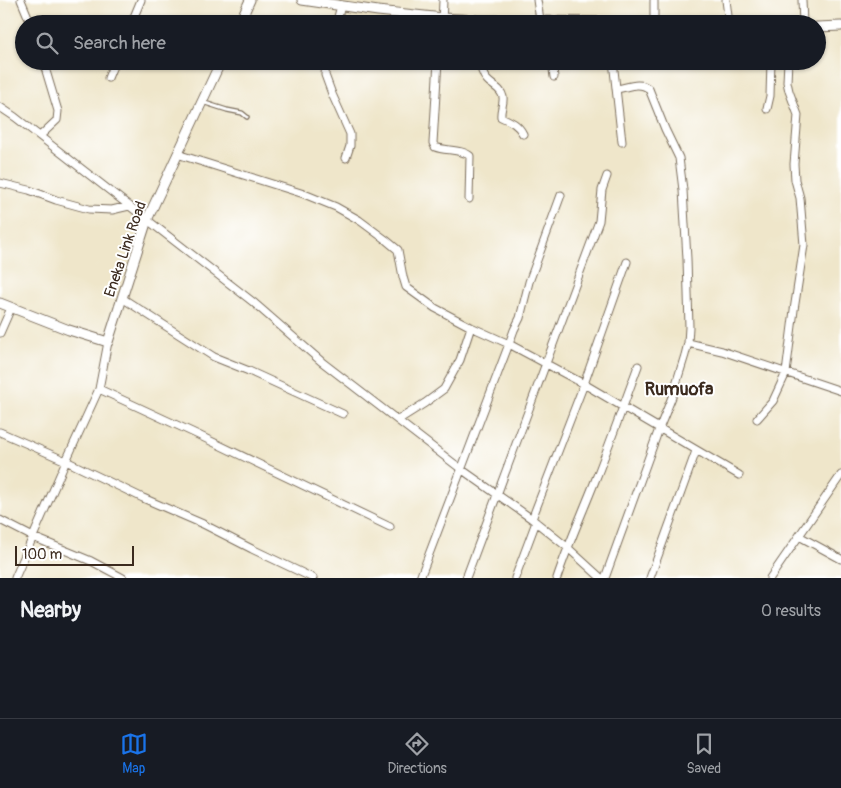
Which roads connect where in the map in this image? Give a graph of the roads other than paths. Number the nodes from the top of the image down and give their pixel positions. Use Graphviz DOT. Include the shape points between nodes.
graph roads {
  1 [pos="21,0"];
  2 [pos="141,0"];
  3 [pos="250,0"];
  4 [pos="302,0"];
  5 [pos="443,0"];
  6 [pos="537,0"];
  7 [pos="654,0"];
  8 [pos="726,0"];
  9 [pos="802,0"];
  10 [pos="341,6"];
  11 [pos="27,15"];
  12 [pos="135,15"];
  13 [pos="243,15"];
  14 [pos="338,15"];
  15 [pos="404,15"];
  16 [pos="442,15"];
  17 [pos="539,15"];
  18 [pos="654,15"];
  19 [pos="728,15"];
  20 [pos="803,15"];
  21 [pos="841,26"];
  22 [pos="826,27"];
  23 [pos="46,70"];
  24 [pos="111,70"];
  25 [pos="217,70"];
  26 [pos="325,70"];
  27 [pos="437,70"];
  28 [pos="482,70"];
  29 [pos="553,70"];
  30 [pos="614,70"];
  31 [pos="771,70"];
  32 [pos="788,70"];
  33 [pos="554,77"];
  34 [pos="108,78"];
  35 [pos="617,89"];
  36 [pos="202,102"];
  37 [pos="0,107"];
  38 [pos="767,109"];
  39 [pos="247,117"];
  40 [pos="523,134"];
  41 [pos="40,136"];
  42 [pos="622,142"];
  43 [pos="177,154"];
  44 [pos="346,158"];
  45 [pos="607,176"];
  46 [pos="0,183"];
  47 [pos="561,195"];
  48 [pos="469,199"];
  49 [pos="129,206"];
  50 [pos="147,220"];
  51 [pos="627,262"];
  52 [pos="122,298"];
  53 [pos="0,303"];
  54 [pos="11,308"];
  55 [pos="471,327"];
  56 [pos="0,333"];
  57 [pos="108,342"];
  58 [pos="688,343"];
  59 [pos="509,344"];
  60 [pos="545,364"];
  61 [pos="638,366"];
  62 [pos="786,373"];
  63 [pos="584,384"];
  64 [pos="99,389"];
  65 [pos="841,391"];
  66 [pos="624,407"];
  67 [pos="343,414"];
  68 [pos="757,419"];
  69 [pos="398,420"];
  70 [pos="659,429"];
  71 [pos="0,432"];
  72 [pos="696,451"];
  73 [pos="66,461"];
  74 [pos="461,469"];
  75 [pos="739,475"];
  76 [pos="841,475"];
  77 [pos="498,495"];
  78 [pos="0,520"];
  79 [pos="534,521"];
  80 [pos="390,527"];
  81 [pos="799,536"];
  82 [pos="33,537"];
  83 [pos="567,547"];
  84 [pos="841,559"];
  85 [pos="15,578"];
  86 [pos="123,578"];
  87 [pos="313,578"];
  88 [pos="420,578"];
  89 [pos="466,578"];
  90 [pos="515,578"];
  91 [pos="556,578"];
  92 [pos="601,578"];
  93 [pos="605,578"];
  94 [pos="650,578"];
  95 [pos="770,578"];
  1 -- 11 [label="street"];
  2 -- 12 [label="street"];
  3 -- 13 [label="street"];
  4 -- 10 [label="street"];
  5 -- 16 [label="street"];
  6 -- 17 [label="street"];
  7 -- 18 [label="street"];
  8 -- 19 [label="street"];
  9 -- 20 [label="street"];
  10 -- 14 [label="street"];
  10 -- 15 [label="street"];
  21 -- 22 [label="street"];
  23 -- 41 [label="street" via="58,111 57,120"];
  24 -- 34 [label="street"];
  25 -- 36 [label="street, Eneka Link Road"];
  26 -- 44 [label="street" via="350,134"];
  27 -- 48 [label="street" via="433,143 442,150 470,156"];
  28 -- 40 [label="street" via="488,82 501,93 501,117 516,124"];
  29 -- 33 [label="street"];
  30 -- 35 [label="street"];
  31 -- 38 [label="street"];
  32 -- 62 [label="street" via="789,91 798,115 794,164 804,245"];
  35 -- 42 [label="street"];
  35 -- 58 [label="street" via="638,85 649,89 664,130 679,158 687,259"];
  36 -- 39 [label="lane"];
  36 -- 43 [label="street, Eneka Link Road"];
  37 -- 41 [label="street"];
  41 -- 49 [label="street"];
  43 -- 50 [label="street, Eneka Link Road"];
  43 -- 55 [label="street" via="304,194 359,220 398,250 406,287 435,308"];
  45 -- 60 [label="street" via="599,221"];
  46 -- 49 [label="street" via="89,208 112,210"];
  47 -- 59 [label="street"];
  49 -- 50 [label="street"];
  50 -- 52 [label="street, Eneka Link Road"];
  50 -- 69 [label="street"];
  51 -- 63 [label="street"];
  52 -- 57 [label="street, Eneka Link Road"];
  52 -- 67 [label="street" via="214,356"];
  53 -- 54 [label="street"];
  54 -- 56 [label="street"];
  54 -- 57 [label="street"];
  55 -- 59 [label="street"];
  55 -- 69 [label="street" via="460,360 444,389"];
  57 -- 64 [label="street"];
  58 -- 62 [label="street"];
  58 -- 70 [label="street"];
  59 -- 60 [label="street"];
  59 -- 74 [label="street"];
  60 -- 63 [label="street"];
  60 -- 77 [label="street"];
  61 -- 66 [label="street"];
  62 -- 65 [label="street"];
  62 -- 68 [label="street" via="773,401"];
  63 -- 66 [label="street"];
  63 -- 79 [label="street"];
  64 -- 73 [label="street"];
  64 -- 80 [label="street"];
  66 -- 70 [label="street"];
  66 -- 83 [label="street"];
  69 -- 74 [label="street"];
  70 -- 72 [label="street"];
  70 -- 93 [label="street"];
  71 -- 73 [label="street"];
  72 -- 75 [label="street"];
  72 -- 94 [label="street"];
  73 -- 82 [label="street"];
  73 -- 87 [label="street"];
  74 -- 77 [label="street"];
  74 -- 88 [label="street"];
  76 -- 81 [label="street"];
  77 -- 79 [label="street"];
  77 -- 89 [label="street"];
  78 -- 82 [label="street"];
  79 -- 83 [label="street"];
  79 -- 90 [label="street"];
  81 -- 84 [label="street"];
  81 -- 95 [label="street"];
  82 -- 85 [label="street"];
  82 -- 86 [label="street"];
  83 -- 91 [label="street"];
  83 -- 92 [label="street"];
}
